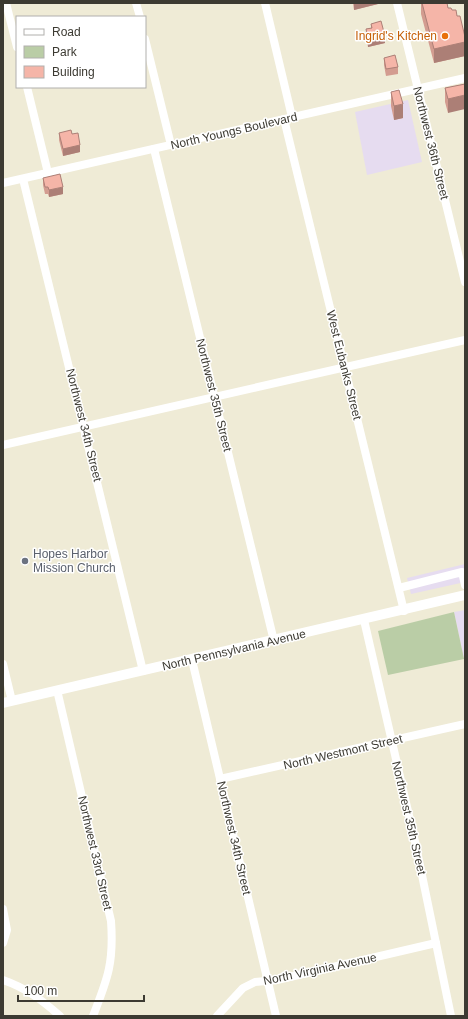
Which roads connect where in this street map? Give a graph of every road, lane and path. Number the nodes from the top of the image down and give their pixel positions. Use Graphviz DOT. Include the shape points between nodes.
graph roads {
  1 [pos="6,3"];
  2 [pos="136,3"];
  3 [pos="265,3"];
  4 [pos="397,3"];
  5 [pos="140,16"];
  6 [pos="16,43"];
  7 [pos="146,43"];
  8 [pos="465,78"];
  9 [pos="27,88"];
  10 [pos="418,88"];
  11 [pos="288,118"];
  12 [pos="171,145"];
  13 [pos="154,149"];
  14 [pos="48,173"];
  15 [pos="23,178"];
  16 [pos="3,183"];
  17 [pos="465,282"];
  18 [pos="465,340"];
  19 [pos="344,367"];
  20 [pos="215,397"];
  21 [pos="84,426"];
  22 [pos="3,445"];
  23 [pos="465,580"];
  24 [pos="399,588"];
  25 [pos="465,595"];
  26 [pos="404,611"];
  27 [pos="364,620"];
  28 [pos="274,641"];
  29 [pos="192,660"];
  30 [pos="3,664"];
  31 [pos="143,671"];
  32 [pos="57,690"];
  33 [pos="7,702"];
  34 [pos="465,724"];
  35 [pos="392,740"];
  36 [pos="220,779"];
  37 [pos="3,909"];
  38 [pos="3,943"];
  39 [pos="436,943"];
  40 [pos="3,980"];
  41 [pos="268,981"];
  42 [pos="60,1016"];
  43 [pos="93,1016"];
  44 [pos="217,1016"];
  45 [pos="276,1016"];
  46 [pos="451,1016"];
  1 -- 6 [label="street"];
  2 -- 5 [label="street"];
  3 -- 11 [label="street, West Eubanks Street"];
  4 -- 10 [label="street, Northwest 36th Street"];
  7 -- 12 [label="street"];
  8 -- 10 [label="street, North Youngs Boulevard"];
  9 -- 14 [label="street"];
  10 -- 11 [label="street, North Youngs Boulevard"];
  10 -- 17 [label="street, Northwest 36th Street"];
  11 -- 12 [label="street, North Youngs Boulevard"];
  11 -- 19 [label="street, West Eubanks Street"];
  12 -- 13 [label="street, North Youngs Boulevard"];
  13 -- 14 [label="street, North Youngs Boulevard"];
  13 -- 20 [label="street, Northwest 35th Street"];
  14 -- 15 [label="street, North Youngs Boulevard"];
  15 -- 16 [label="street, North Youngs Boulevard"];
  15 -- 21 [label="street, Northwest 34th Street"];
  18 -- 19 [label="street"];
  19 -- 20 [label="street"];
  19 -- 24 [label="street, West Eubanks Street"];
  20 -- 21 [label="street"];
  20 -- 28 [label="street, Northwest 35th Street"];
  21 -- 22 [label="street"];
  21 -- 31 [label="street, Northwest 34th Street"];
  23 -- 24 [label="street" via="462,572"];
  24 -- 26 [label="street, West Eubanks Street"];
  25 -- 26 [label="main road, North Pennsylvania Avenue"];
  26 -- 27 [label="main road, North Pennsylvania Avenue"];
  27 -- 28 [label="main road, North Pennsylvania Avenue"];
  27 -- 35 [label="street, Northwest 35th Street"];
  28 -- 29 [label="main road, North Pennsylvania Avenue"];
  29 -- 31 [label="main road, North Pennsylvania Avenue"];
  29 -- 36 [label="street, Northwest 34th Street"];
  30 -- 33 [label="street"];
  31 -- 32 [label="main road, North Pennsylvania Avenue"];
  32 -- 33 [label="main road, North Pennsylvania Avenue"];
  32 -- 43 [label="street, Northwest 33rd Street" via="111,921 111,964"];
  34 -- 35 [label="street, North Westmont Street"];
  35 -- 36 [label="street, North Westmont Street"];
  35 -- 39 [label="street, Northwest 35th Street"];
  36 -- 41 [label="street, Northwest 34th Street"];
  37 -- 38 [label="street" via="7,930"];
  39 -- 41 [label="street, North Virginia Avenue"];
  39 -- 46 [label="street, Northwest 35th Street"];
  40 -- 42 [label="street" via="16,984 38,997"];
  41 -- 44 [label="street, North Virginia Avenue" via="255,982 243,988"];
  41 -- 45 [label="street, Northwest 34th Street"];
}
